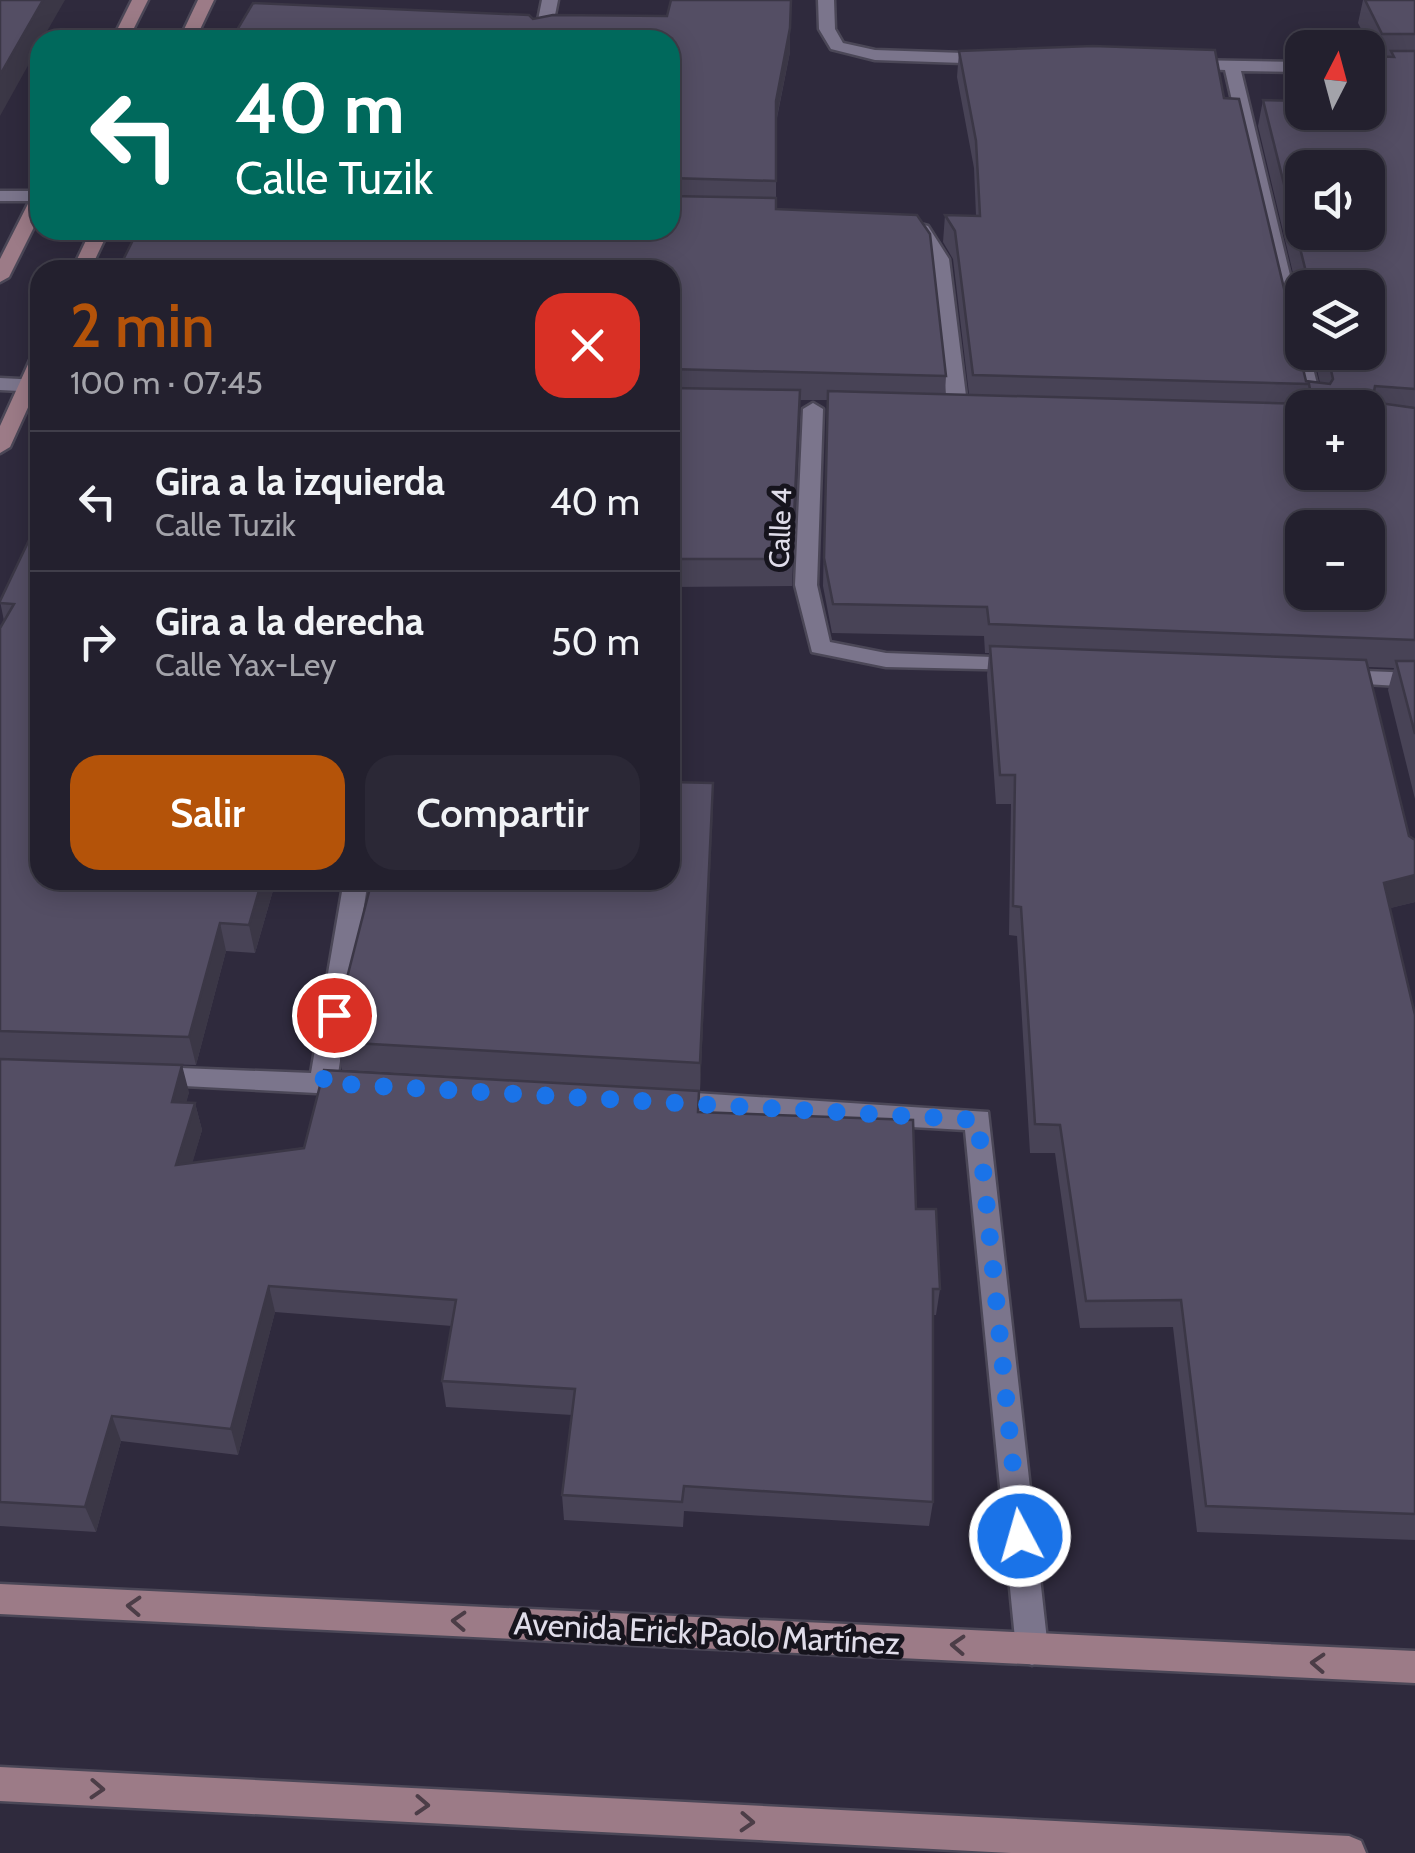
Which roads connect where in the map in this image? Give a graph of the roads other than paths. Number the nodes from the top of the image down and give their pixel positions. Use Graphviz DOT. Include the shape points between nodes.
graph roads {
  1 [pos="140,0"];
  2 [pos="206,0"];
  3 [pos="550,0"];
  4 [pos="826,0"];
  5 [pos="125,30"];
  6 [pos="192,30"];
  7 [pos="544,30"];
  8 [pos="1014,60"];
  9 [pos="1172,64"];
  10 [pos="1232,66"];
  11 [pos="1285,68"];
  12 [pos="0,196"];
  13 [pos="30,197"];
  14 [pos="30,217"];
  15 [pos="895,222"];
  16 [pos="0,277"];
  17 [pos="0,384"];
  18 [pos="30,386"];
  19 [pos="1308,390"];
  20 [pos="30,393"];
  21 [pos="813,409"];
  22 [pos="958,412"];
  23 [pos="0,447"];
  24 [pos="1041,666"];
  25 [pos="1312,676"];
  26 [pos="1415,680"];
  27 [pos="354,890"];
  28 [pos="133,1076"];
  29 [pos="323,1083"];
  30 [pos="383,1086"];
  31 [pos="641,1101"];
  32 [pos="0,1599"];
  33 [pos="1032,1649"];
  34 [pos="1415,1667"];
  35 [pos="0,1784"];
  36 [pos="1349,1853"];
  1 -- 5 [label="main road"];
  2 -- 6 [label="main road"];
  3 -- 7 [label="street"];
  4 -- 8 [label="street" via="826,29 837,46 875,55"];
  9 -- 10 [label="street"];
  10 -- 11 [label="street"];
  10 -- 19 [label="street"];
  12 -- 13 [label="street"];
  14 -- 16 [label="main road"];
  15 -- 22 [label="street" via="922,230 940,259"];
  17 -- 18 [label="street"];
  20 -- 23 [label="main road"];
  21 -- 24 [label="street, Calle 4" via="806,585 820,647 886,660"];
  25 -- 26 [label="street" via="1372,688"];
  27 -- 29 [label="street"];
  28 -- 29 [label="street"];
  29 -- 30 [label="street"];
  31 -- 33 [label="street" via="978,1120"];
  33 -- 32 [label="main road, Avenida Erick Paolo Martínez, one-way"];
  34 -- 33 [label="main road, Avenida Erick Paolo Martínez, one-way"];
  35 -- 36 [label="main road, one-way"];
}
